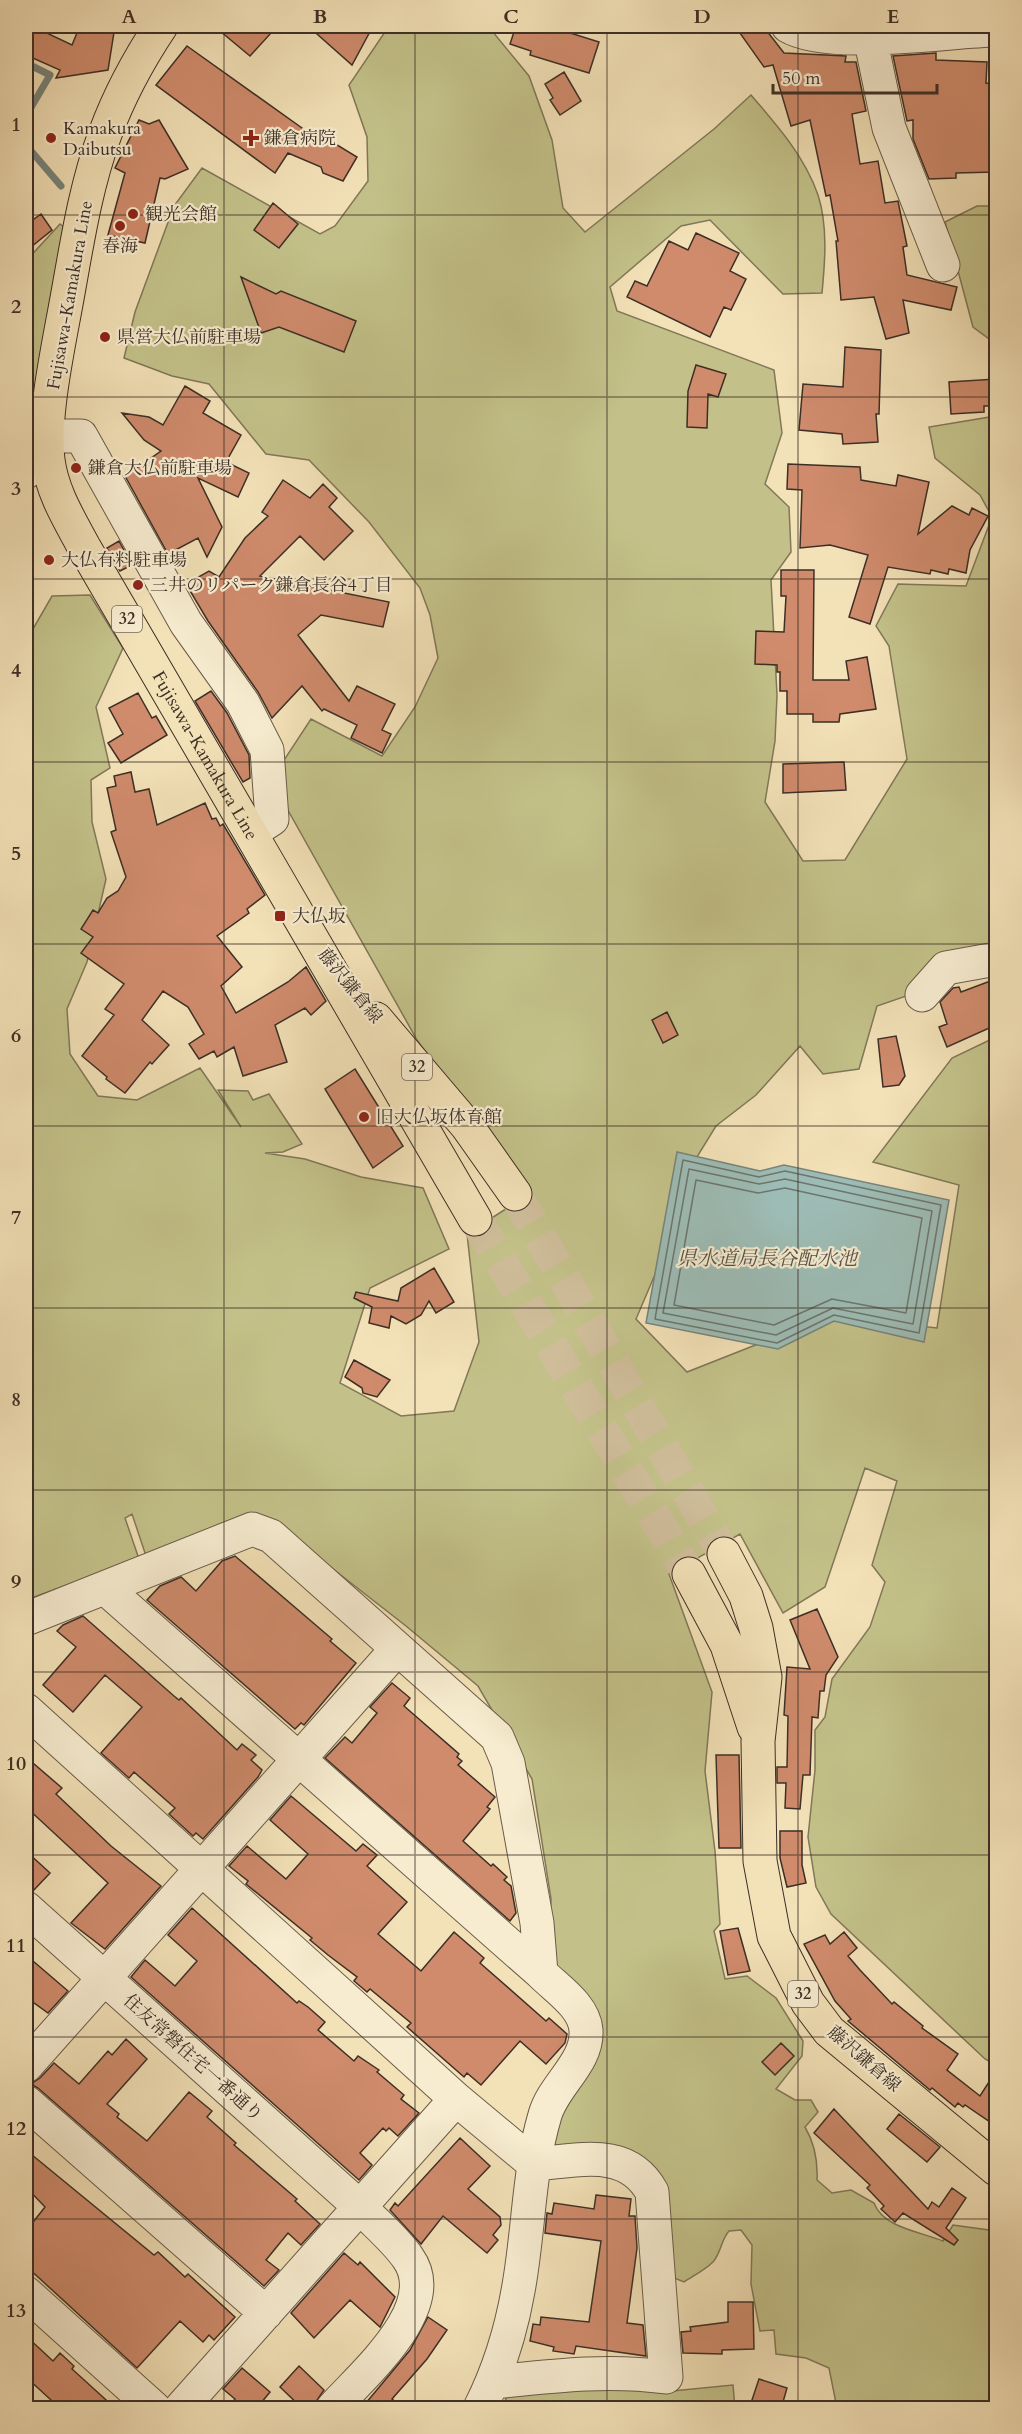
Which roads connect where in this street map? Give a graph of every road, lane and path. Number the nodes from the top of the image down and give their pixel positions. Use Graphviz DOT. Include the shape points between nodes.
graph roads {
  1 [pos="161,26"];
  2 [pos="788,26"];
  3 [pos="996,30"];
  4 [pos="870,37"];
  5 [pos="943,265"];
  6 [pos="40,455"];
  7 [pos="252,832"];
  8 [pos="315,943"];
  9 [pos="996,959"];
  10 [pos="922,994"];
  11 [pos="515,1194"];
  12 [pos="475,1218"];
  13 [pos="724,1554"];
  14 [pos="689,1574"];
  15 [pos="105,1588"];
  16 [pos="26,1619"];
  17 [pos="397,1649"];
  18 [pos="26,1710"];
  19 [pos="758,1741"];
  20 [pos="298,1760"];
  21 [pos="200,1871"];
  22 [pos="26,1908"];
  23 [pos="542,1973"];
  24 [pos="104,1978"];
  25 [pos="26,2066"];
  26 [pos="456,2099"];
  27 [pos="26,2102"];
  28 [pos="534,2164"];
  29 [pos="996,2169"];
  30 [pos="360,2207"];
  31 [pos="26,2293"];
  32 [pos="266,2313"];
  33 [pos="487,2395"];
  34 [pos="154,2409"];
  35 [pos="181,2409"];
  36 [pos="333,2409"];
  1 -- 6 [label="main road, Fujisawa-Kamakura Line / 32" via="141,57 105,133 91,180"];
  2 -- 4 [label="street" via="808,34"];
  3 -- 4 [label="street"];
  4 -- 5 [label="street" via="890,128"];
  6 -- 7 [label="main road, Fujisawa-Kamakura Line / 32" via="84,547"];
  6 -- 7 [label="street" via="81,436 186,623 243,703 267,750 272,819"];
  7 -- 8 [label="main road, Fujisawa-Kamakura Line / 32"];
  8 -- 11 [label="main road, 藤沢鎌倉線 / 32" via="467,1126"];
  8 -- 12 [label="main road, 藤沢鎌倉線 / 32"];
  9 -- 10 [label="street" via="946,968"];
  13 -- 19 [label="main road, 藤沢鎌倉線 / 32" via="746,1596 758,1638 765,1677"];
  14 -- 19 [label="main road, 藤沢鎌倉線 / 32" via="727,1645"];
  15 -- 16 [label="street"];
  15 -- 17 [label="street" via="252,1529 271,1536"];
  15 -- 20 [label="street"];
  17 -- 20 [label="street"];
  17 -- 23 [label="street" via="497,1737 504,1749 537,1923"];
  18 -- 21 [label="street"];
  19 -- 29 [label="main road, 藤沢鎌倉線 / 32" via="760,1861 774,1936 808,2003 829,2031"];
  20 -- 21 [label="street"];
  20 -- 23 [label="street"];
  21 -- 24 [label="street"];
  21 -- 26 [label="street"];
  22 -- 24 [label="street, 住友常磐住宅一番通り"];
  23 -- 28 [label="street" via="578,2008 586,2027 582,2054 546,2113"];
  24 -- 25 [label="street"];
  24 -- 30 [label="street, 住友常磐住宅一番通り"];
  26 -- 28 [label="street"];
  26 -- 30 [label="street"];
  27 -- 32 [label="street"];
  28 -- 33 [label="street" via="518,2291"];
  28 -- 33 [label="street" via="609,2159 638,2171 647,2183 652,2192 666,2377 585,2372"];
  30 -- 32 [label="street"];
  30 -- 36 [label="street, 住友常磐住宅一番通り" via="408,2258 416,2274 417,2292 408,2321"];
  31 -- 34 [label="street"];
  32 -- 35 [label="street"];
}
